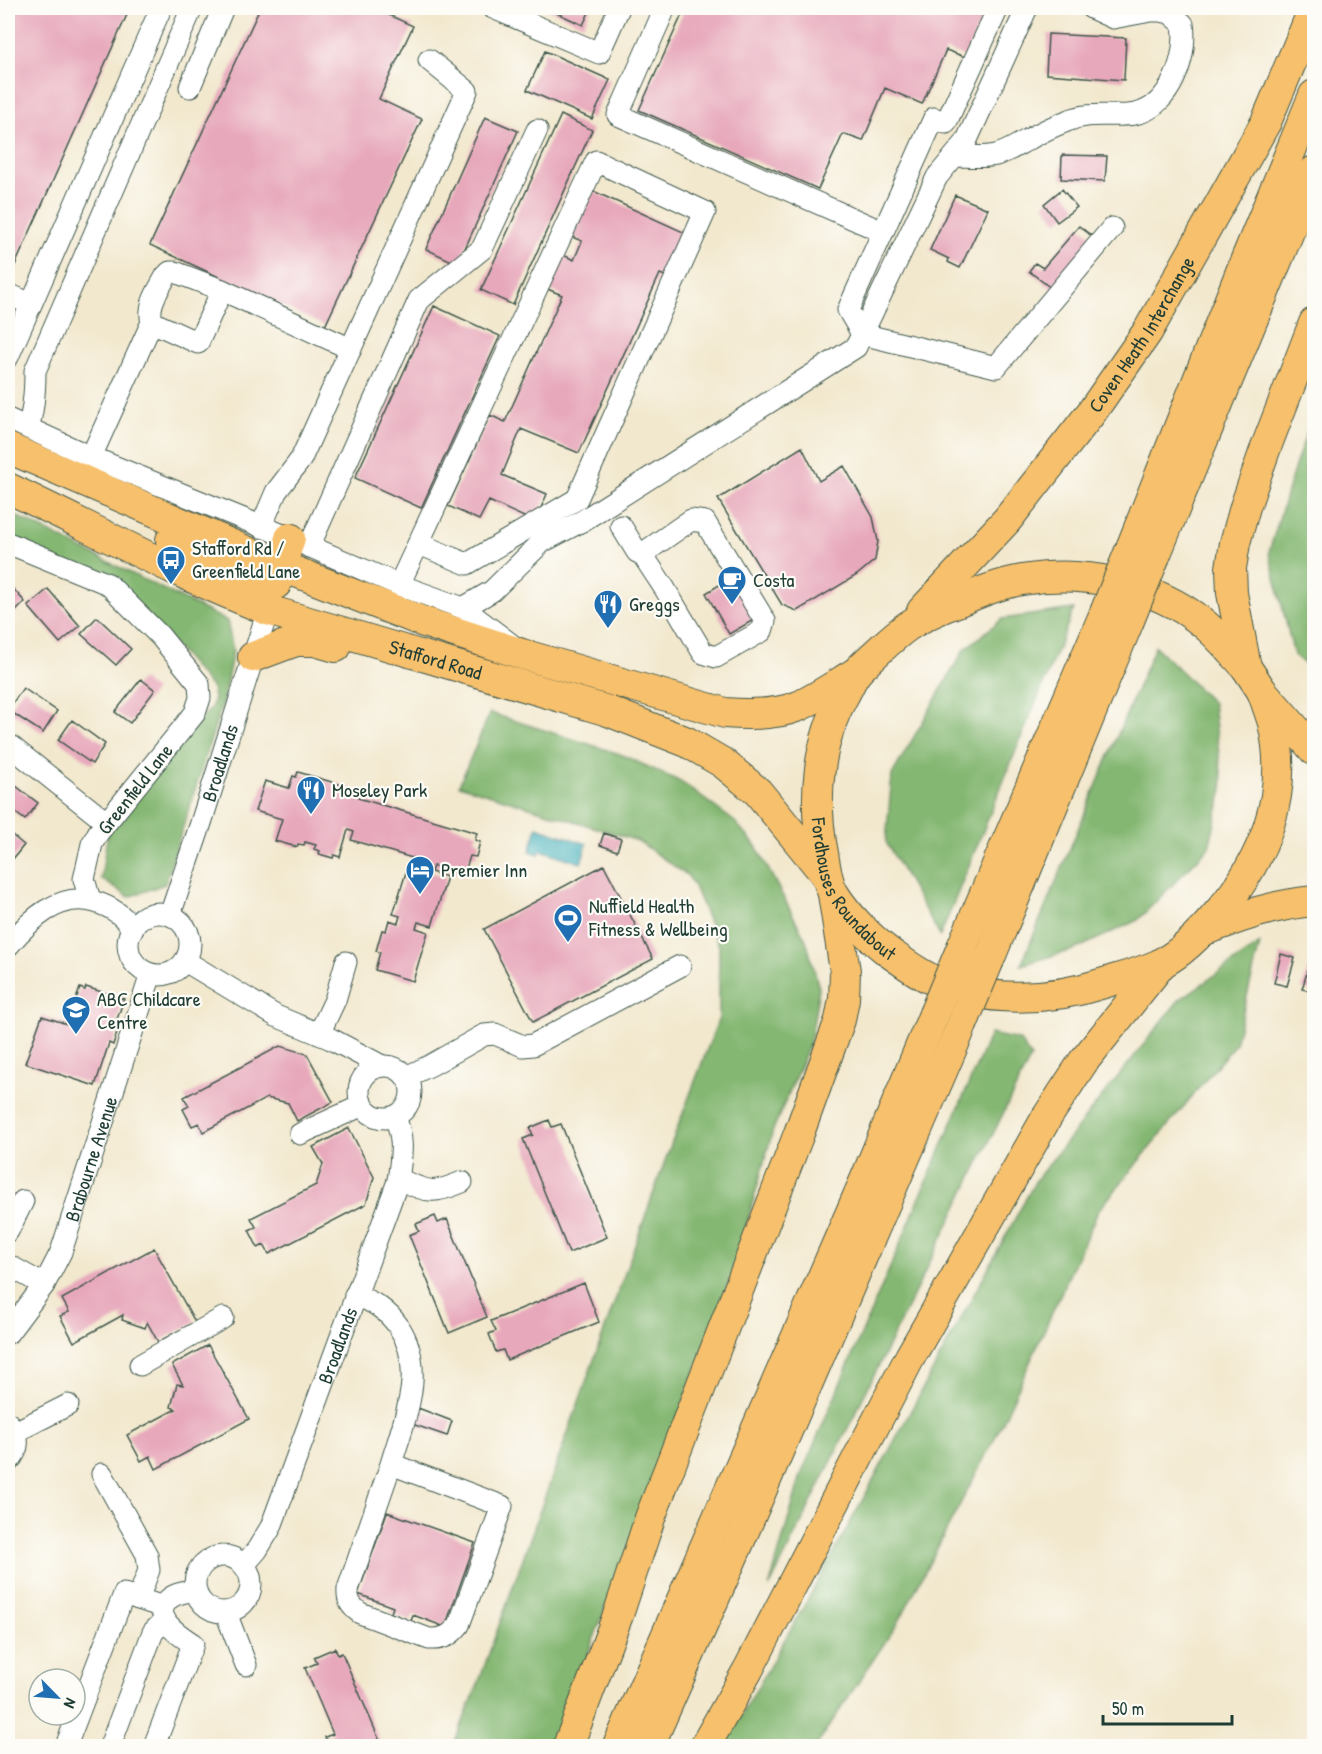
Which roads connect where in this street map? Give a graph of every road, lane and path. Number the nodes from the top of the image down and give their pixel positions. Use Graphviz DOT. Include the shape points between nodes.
graph roads {
  1 [pos="161,8"];
  2 [pos="192,8"];
  3 [pos="223,8"];
  4 [pos="493,8"];
  5 [pos="619,8"];
  6 [pos="665,8"];
  7 [pos="998,8"];
  8 [pos="1027,8"];
  9 [pos="1091,8"];
  10 [pos="1314,8"];
  11 [pos="429,60"];
  12 [pos="190,87"];
  13 [pos="1314,95"];
  14 [pos="537,130"];
  15 [pos="955,156"];
  16 [pos="1314,171"];
  17 [pos="1112,228"];
  18 [pos="883,232"];
  19 [pos="222,290"];
  20 [pos="8,294"];
  21 [pos="31,304"];
  22 [pos="152,322"];
  23 [pos="1314,323"];
  24 [pos="862,334"];
  25 [pos="351,349"];
  26 [pos="8,357"];
  27 [pos="8,419"];
  28 [pos="18,438"];
  29 [pos="84,468"];
  30 [pos="8,488"];
  31 [pos="621,526"];
  32 [pos="261,527"];
  33 [pos="299,542"];
  34 [pos="8,543"];
  35 [pos="419,544"];
  36 [pos="1143,552"];
  37 [pos="642,554"];
  38 [pos="281,566"];
  39 [pos="399,585"];
  40 [pos="463,608"];
  41 [pos="268,610"];
  42 [pos="1116,619"];
  43 [pos="910,624"];
  44 [pos="522,654"];
  45 [pos="253,657"];
  46 [pos="469,669"];
  47 [pos="857,672"];
  48 [pos="1254,679"];
  49 [pos="8,744"];
  50 [pos="1314,750"];
  51 [pos="106,822"];
  52 [pos="830,885"];
  53 [pos="90,900"];
  54 [pos="1314,902"];
  55 [pos="170,915"];
  56 [pos="132,929"];
  57 [pos="1204,930"];
  58 [pos="8,946"];
  59 [pos="185,962"];
  60 [pos="1163,962"];
  61 [pos="346,963"];
  62 [pos="680,966"];
  63 [pos="151,974"];
  64 [pos="319,1034"];
  65 [pos="350,1050"];
  66 [pos="382,1066"];
  67 [pos="406,1077"];
  68 [pos="362,1096"];
  69 [pos="394,1117"];
  70 [pos="300,1134"];
  71 [pos="398,1179"];
  72 [pos="462,1182"];
  73 [pos="23,1201"];
  74 [pos="8,1231"];
  75 [pos="8,1265"];
  76 [pos="44,1285"];
  77 [pos="355,1295"];
  78 [pos="223,1318"];
  79 [pos="8,1333"];
  80 [pos="140,1365"];
  81 [pos="68,1405"];
  82 [pos="11,1427"];
  83 [pos="8,1462"];
  84 [pos="391,1464"];
  85 [pos="102,1474"];
  86 [pos="244,1565"];
  87 [pos="195,1590"];
  88 [pos="138,1599"];
  89 [pos="226,1613"];
  90 [pos="164,1614"];
  91 [pos="246,1665"];
  92 [pos="66,1746"];
  93 [pos="110,1746"];
  94 [pos="154,1746"];
  95 [pos="568,1746"];
  96 [pos="618,1746"];
  97 [pos="649,1746"];
  98 [pos="705,1746"];
  1 -- 21 [label="street"];
  2 -- 28 [label="street" via="35,371 33,414"];
  3 -- 12 [label="street"];
  4 -- 5 [label="street" via="599,53"];
  6 -- 18 [label="street" via="618,115"];
  7 -- 18 [label="street" via="946,123 934,118"];
  8 -- 15 [label="street" via="966,142"];
  9 -- 15 [label="street" via="1113,18 1160,11 1183,24 1182,56 1166,94 1138,113 1067,120 1002,153"];
  10 -- 43 [label="highway, Coven Heath Interchange" via="1266,122 1148,331 1091,413 1007,520"];
  11 -- 25 [label="street" via="467,91"];
  13 -- 36 [label="highway" via="1244,264"];
  14 -- 33 [label="street" via="482,249 419,300"];
  15 -- 24 [label="street" via="937,177"];
  16 -- 36 [label="highway"];
  17 -- 24 [label="street" via="996,367"];
  18 -- 24 [label="street" via="848,310"];
  19 -- 22 [label="street" via="198,343"];
  19 -- 22 [label="street" via="170,272 151,307"];
  19 -- 25 [label="street"];
  20 -- 21 [label="street"];
  21 -- 26 [label="street"];
  22 -- 29 [label="street"];
  23 -- 48 [label="highway" via="1266,447 1235,543 1232,593"];
  24 -- 40 [label="street" via="856,346 582,521 542,542 492,591"];
  25 -- 32 [label="street" via="301,459 276,492"];
  27 -- 28 [label="street"];
  28 -- 29 [label="highway, Stafford Road"];
  29 -- 32 [label="street"];
  29 -- 38 [label="highway, Stafford Road"];
  29 -- 41 [label="highway" via="129,518 245,574 263,591"];
  30 -- 41 [label="highway, Stafford Road" via="183,574"];
  31 -- 37 [label="street"];
  32 -- 33 [label="street"];
  33 -- 38 [label="highway"];
  33 -- 39 [label="street"];
  34 -- 51 [label="street, Greenfield Lane" via="108,584 160,636 199,684 195,713"];
  35 -- 35 [label="street" via="596,161 705,212 577,499 467,564"];
  35 -- 39 [label="street"];
  36 -- 42 [label="highway, bridge"];
  37 -- 37 [label="street" via="691,520 705,522 765,621 762,631 716,657 703,653"];
  38 -- 41 [label="highway"];
  38 -- 44 [label="highway, Stafford Road" via="424,622"];
  38 -- 46 [label="highway" via="295,587 408,636"];
  39 -- 40 [label="street"];
  40 -- 44 [label="street"];
  41 -- 45 [label="street, Broadlands"];
  41 -- 46 [label="highway, Stafford Road"];
  42 -- 96 [label="highway, bridge" via="962,947 856,1202"];
  42 -- 97 [label="highway, bridge" via="962,1026"];
  43 -- 47 [label="highway, Fordhouses Roundabout"];
  43 -- 48 [label="highway, Fordhouses Roundabout" via="986,589 1054,576 1084,577 1146,592 1202,622"];
  44 -- 47 [label="highway, Stafford Road" via="725,713 765,713 799,706"];
  45 -- 46 [label="highway" via="296,640 315,641 371,656"];
  45 -- 55 [label="street, Broadlands"];
  46 -- 52 [label="highway, Stafford Road" via="608,711 687,742 723,763 759,792"];
  47 -- 52 [label="highway, Fordhouses Roundabout" via="827,736 819,777 819,836"];
  48 -- 50 [label="highway"];
  48 -- 57 [label="highway, Fordhouses Roundabout" via="1273,723 1278,752 1273,813 1247,876"];
  49 -- 51 [label="street"];
  51 -- 53 [label="street, Greenfield Lane" via="92,844 84,879"];
  52 -- 60 [label="highway, Fordhouses Roundabout" via="864,930 888,951 928,978 960,990 1045,996 1083,990"];
  52 -- 95 [label="highway" via="844,971 840,1020 650,1518"];
  53 -- 56 [label="street" via="124,917"];
  53 -- 58 [label="street" via="63,902 44,912"];
  54 -- 57 [label="highway" via="1272,907"];
  55 -- 56 [label="street" via="145,917"];
  55 -- 59 [label="street" via="185,926 189,935"];
  56 -- 63 [label="street" via="131,956 135,964"];
  57 -- 60 [label="highway, Fordhouses Roundabout"];
  59 -- 63 [label="street" via="170,973"];
  59 -- 64 [label="street" via="276,1016"];
  60 -- 98 [label="highway" via="1083,1062 1047,1117 910,1357"];
  61 -- 64 [label="street"];
  62 -- 67 [label="street" via="533,1045 523,1046 495,1034 484,1035"];
  63 -- 76 [label="street, Brabourne Avenue" via="72,1222"];
  64 -- 65 [label="street"];
  65 -- 66 [label="street"];
  65 -- 68 [label="street"];
  66 -- 67 [label="street" via="399,1070"];
  66 -- 68 [label="street" via="363,1078"];
  67 -- 69 [label="street" via="410,1099"];
  68 -- 69 [label="street" via="372,1115"];
  68 -- 70 [label="street"];
  69 -- 71 [label="street, Broadlands" via="401,1132"];
  71 -- 72 [label="street" via="427,1191"];
  71 -- 77 [label="street, Broadlands"];
  73 -- 74 [label="street"];
  75 -- 76 [label="street"];
  76 -- 79 [label="street, Brabourne Avenue"];
  77 -- 84 [label="street" via="381,1306 391,1316 408,1343 412,1358 412,1392"];
  77 -- 86 [label="street, Broadlands" via="271,1527"];
  78 -- 80 [label="street"];
  81 -- 82 [label="street"];
  82 -- 83 [label="street" via="18,1444"];
  84 -- 84 [label="street" via="502,1506 459,1625 445,1638 429,1639 360,1613 347,1598"];
  85 -- 88 [label="street" via="147,1555 149,1570"];
  86 -- 87 [label="street" via="228,1556 210,1558 198,1572"];
  86 -- 89 [label="street" via="252,1581 251,1590 243,1605"];
  87 -- 89 [label="street" via="210,1610"];
  87 -- 90 [label="street" via="167,1600"];
  88 -- 90 [label="street"];
  88 -- 92 [label="street" via="124,1594"];
  89 -- 91 [label="street"];
  90 -- 93 [label="street" via="153,1632"];
  90 -- 94 [label="street" via="176,1634 193,1644"];
}
